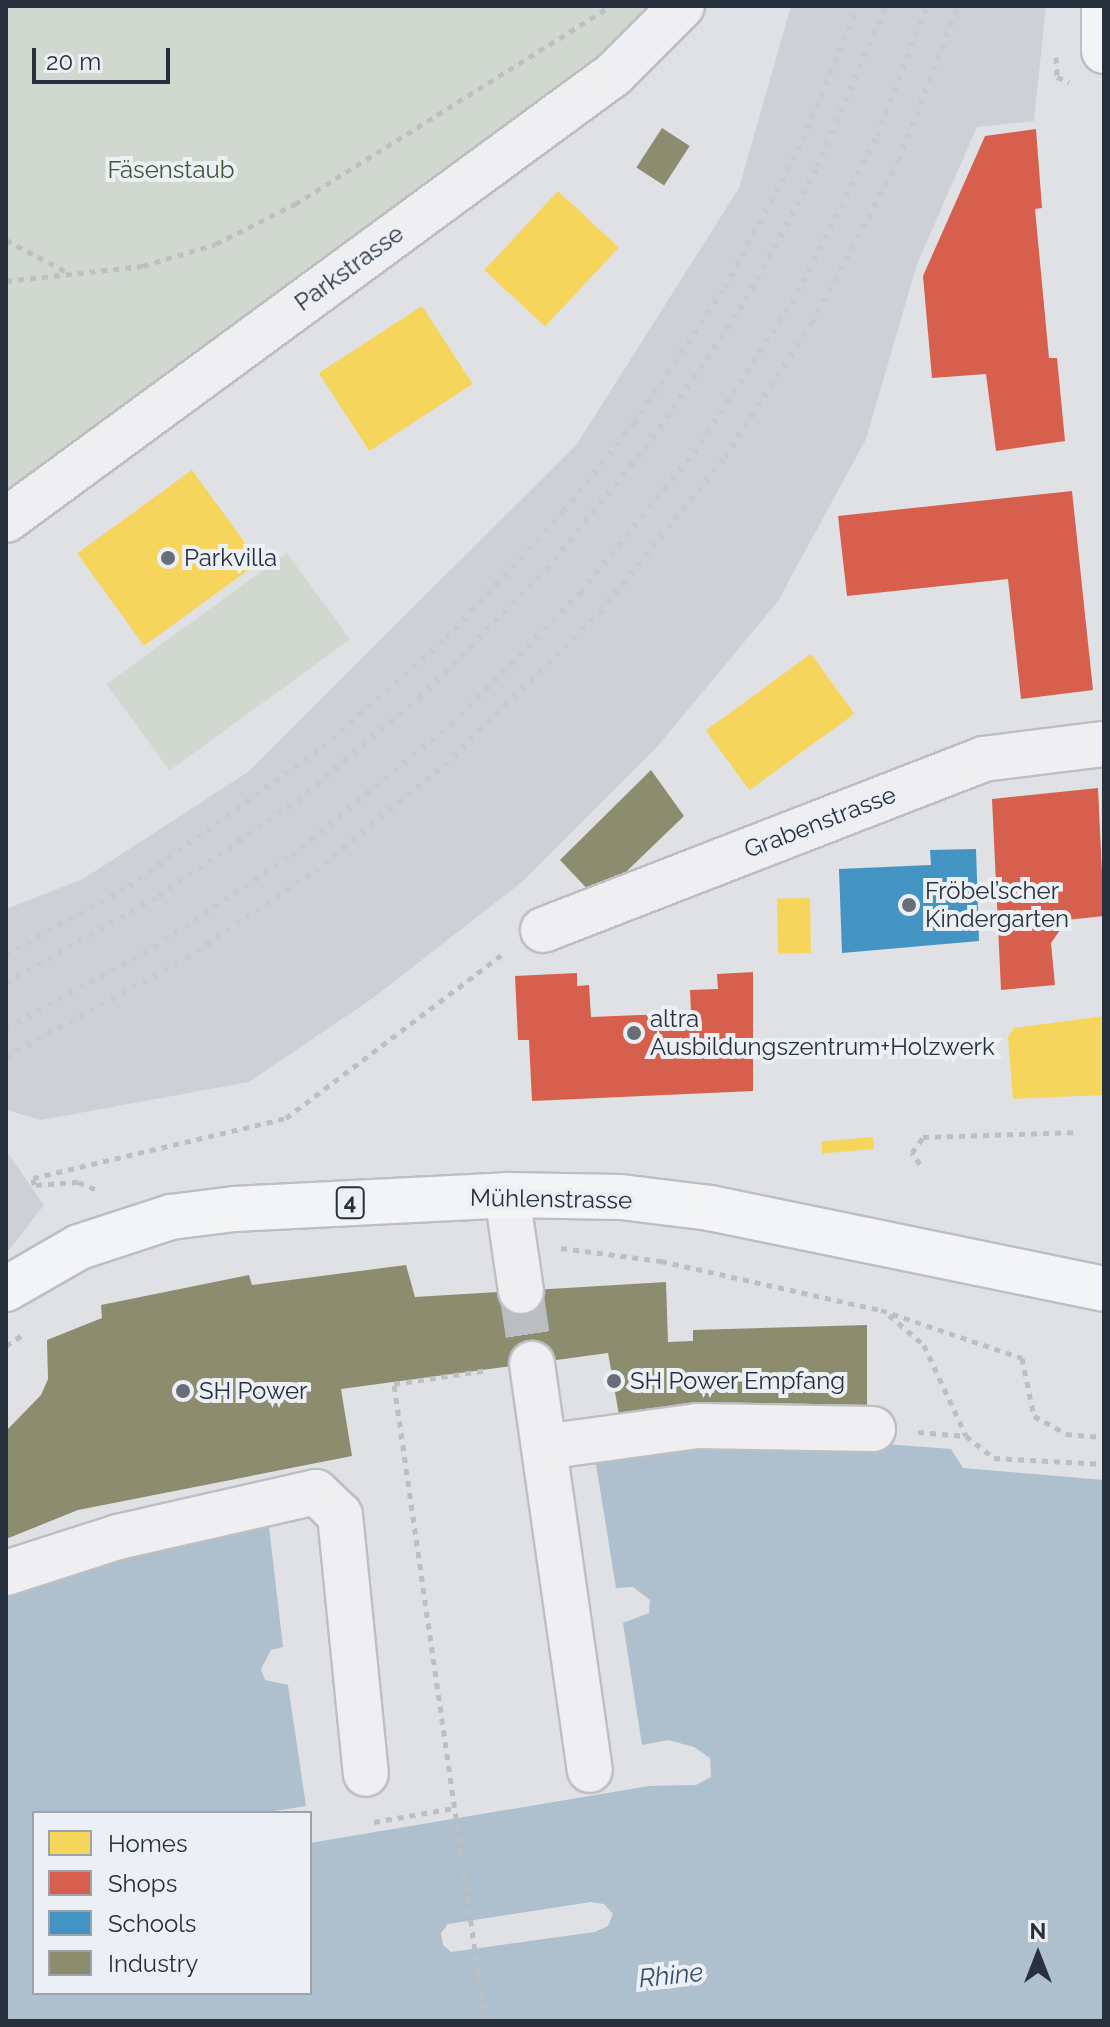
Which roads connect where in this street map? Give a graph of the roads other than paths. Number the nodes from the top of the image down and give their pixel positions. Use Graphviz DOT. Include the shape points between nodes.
graph roads {
  1 [pos="682,6"];
  2 [pos="1104,6"];
  3 [pos="1104,51"];
  4 [pos="6,520"];
  5 [pos="1104,744"];
  6 [pos="543,930"];
  7 [pos="507,1195"];
  8 [pos="6,1289"];
  9 [pos="1104,1289"];
  10 [pos="521,1291"];
  11 [pos="532,1364"];
  12 [pos="873,1429"];
  13 [pos="544,1447"];
  14 [pos="6,1573"];
  15 [pos="590,1770"];
  16 [pos="366,1774"];
  1 -- 4 [label="street, Parkstrasse" via="614,74"];
  2 -- 3 [label="main road"];
  5 -- 6 [label="street, Grabenstrasse" via="983,759"];
  7 -- 8 [label="main road, Mühlenstrasse / 4" via="171,1217 79,1247"];
  7 -- 9 [label="main road, Mühlenstrasse / 4" via="621,1197 710,1208"];
  7 -- 10 [label="street"];
  11 -- 13 [label="street"];
  12 -- 13 [label="street" via="698,1426"];
  13 -- 15 [label="street"];
  14 -- 16 [label="street" via="118,1537 316,1492 340,1515"];
}
